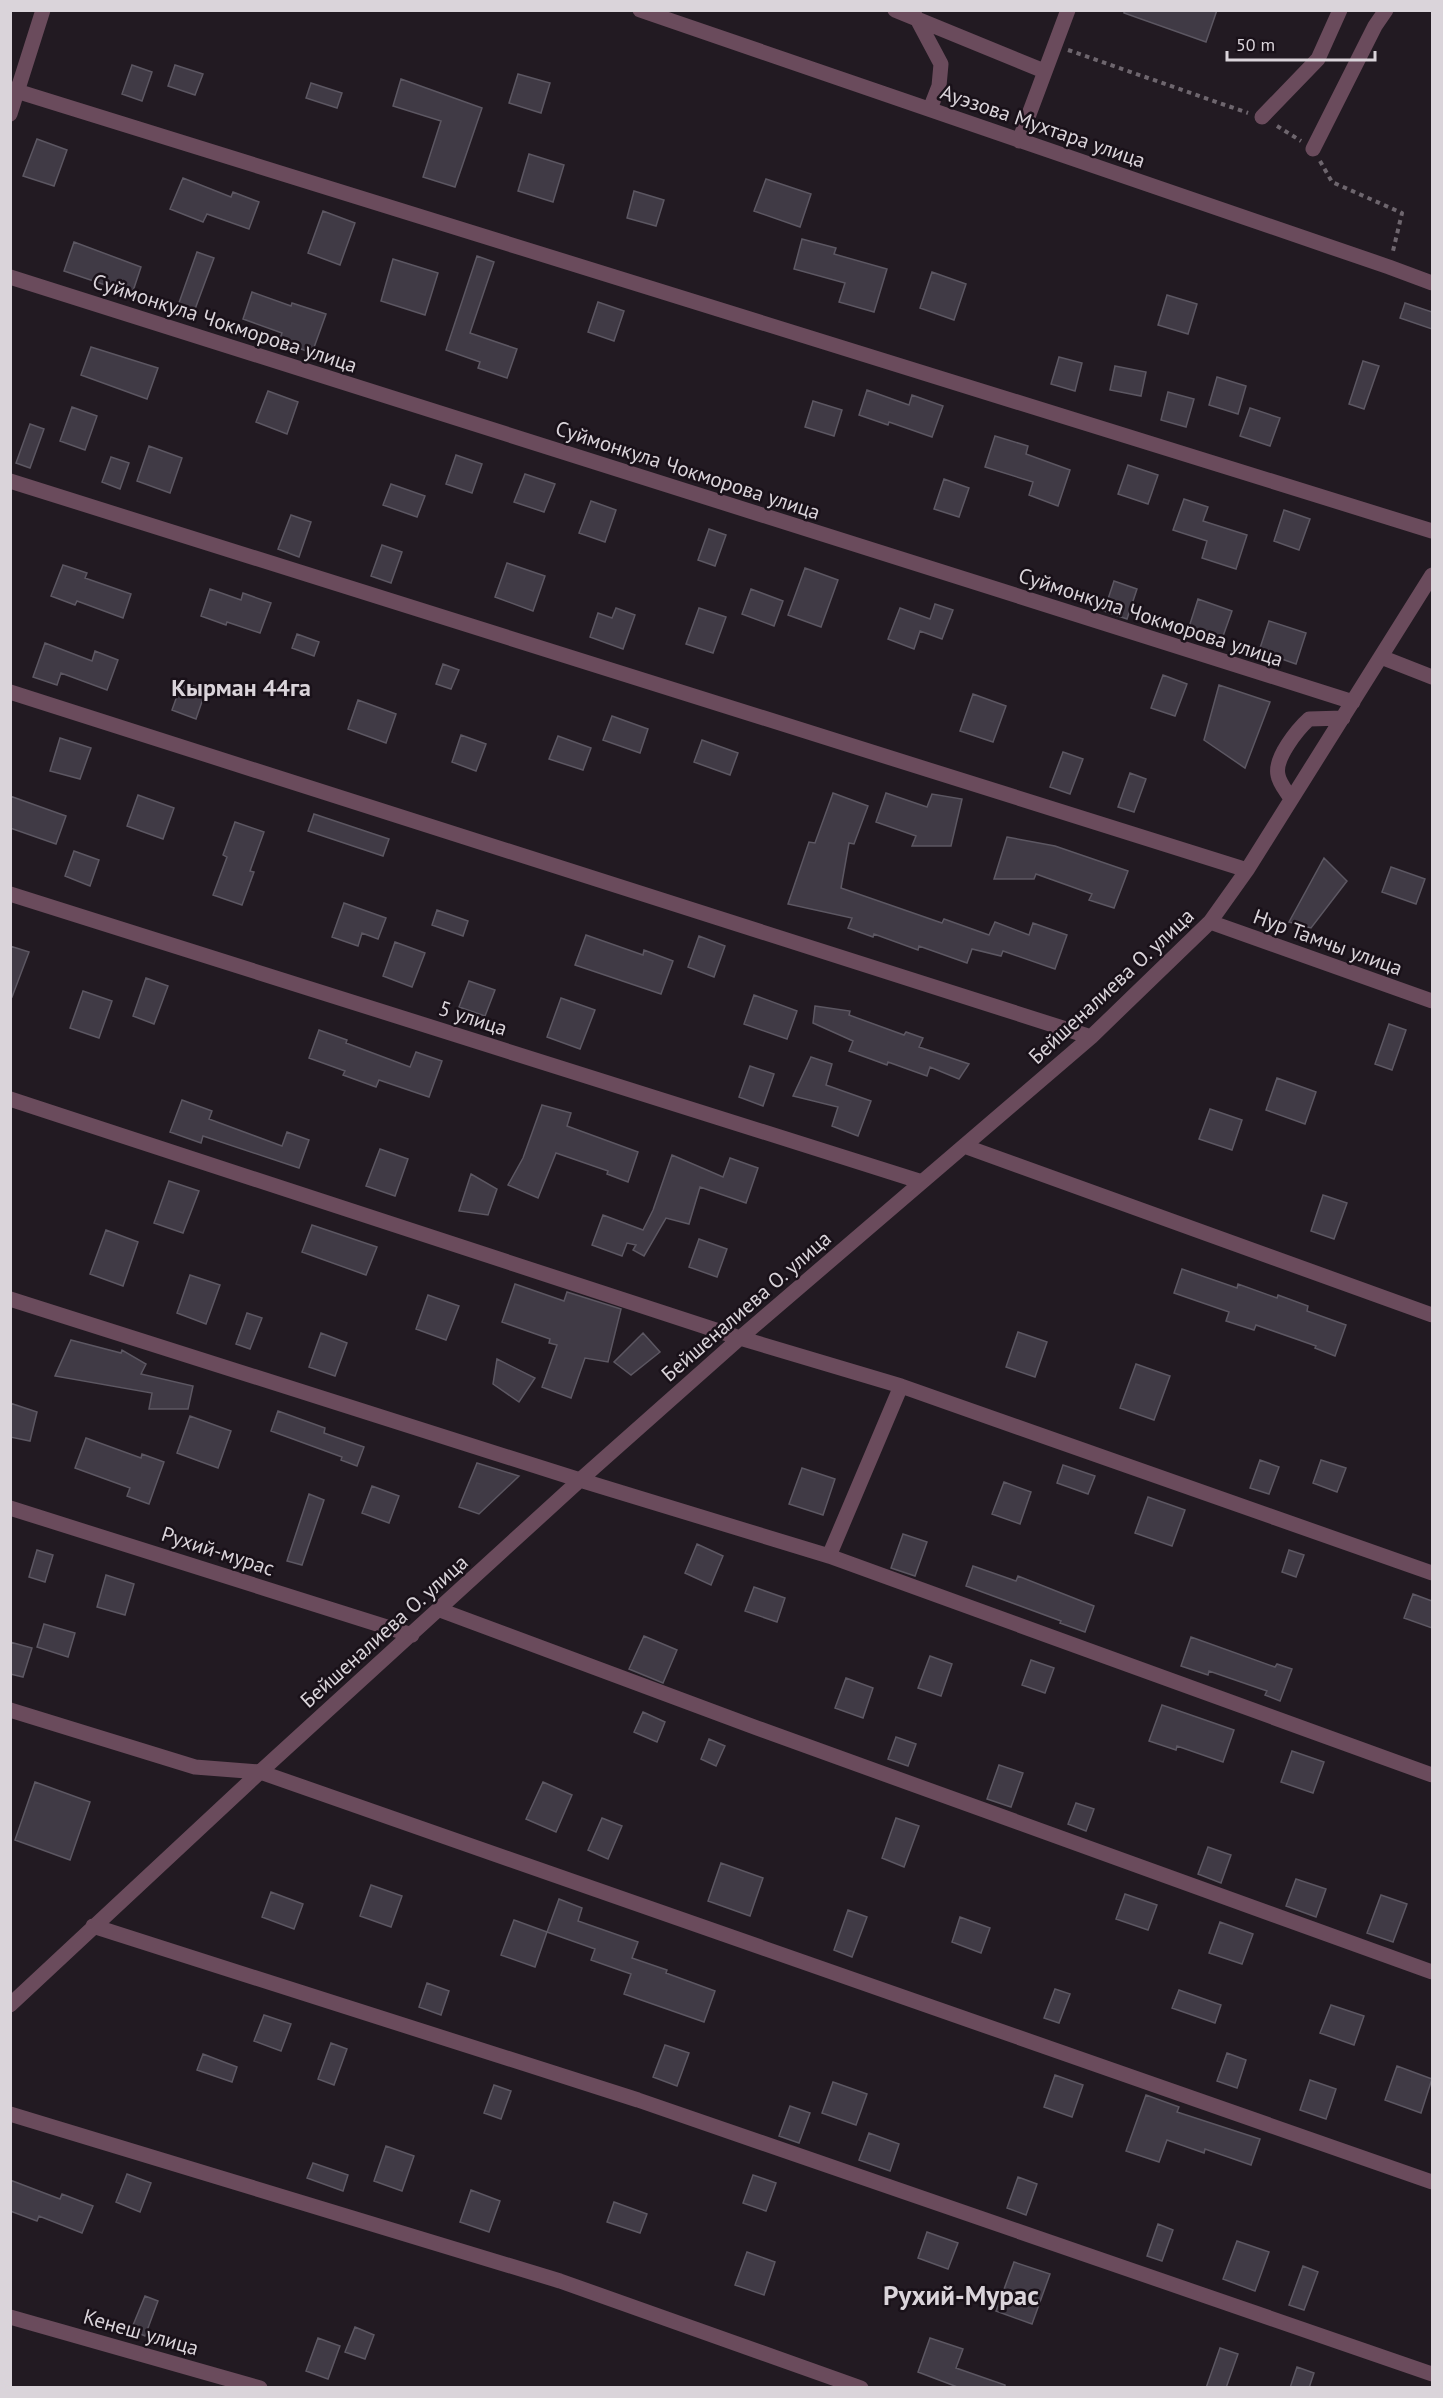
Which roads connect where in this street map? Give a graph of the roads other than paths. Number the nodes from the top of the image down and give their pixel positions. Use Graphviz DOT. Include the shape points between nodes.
graph roads {
  1 [pos="44,10"];
  2 [pos="640,10"];
  3 [pos="895,10"];
  4 [pos="1068,10"];
  5 [pos="1340,10"];
  6 [pos="1386,10"];
  7 [pos="916,17"];
  8 [pos="1044,71"];
  9 [pos="14,91"];
  10 [pos="930,109"];
  11 [pos="10,114"];
  12 [pos="1262,117"];
  13 [pos="1019,141"];
  14 [pos="1313,149"];
  15 [pos="10,278"];
  16 [pos="1432,283"];
  17 [pos="10,481"];
  18 [pos="1432,531"];
  19 [pos="1432,575"];
  20 [pos="1381,657"];
  21 [pos="1432,677"];
  22 [pos="10,692"];
  23 [pos="1353,702"];
  24 [pos="1343,718"];
  25 [pos="1292,799"];
  26 [pos="1247,870"];
  27 [pos="10,894"];
  28 [pos="1210,922"];
  29 [pos="1432,1001"];
  30 [pos="1091,1037"];
  31 [pos="10,1100"];
  32 [pos="964,1146"];
  33 [pos="922,1182"];
  34 [pos="10,1299"];
  35 [pos="1432,1315"];
  36 [pos="740,1338"];
  37 [pos="902,1386"];
  38 [pos="580,1480"];
  39 [pos="10,1508"];
  40 [pos="829,1556"];
  41 [pos="1432,1573"];
  42 [pos="440,1610"];
  43 [pos="412,1635"];
  44 [pos="10,1710"];
  45 [pos="260,1772"];
  46 [pos="1432,1775"];
  47 [pos="93,1926"];
  48 [pos="1432,1972"];
  49 [pos="10,2005"];
  50 [pos="10,2114"];
  51 [pos="1432,2182"];
  52 [pos="10,2317"];
  53 [pos="1432,2374"];
  54 [pos="260,2388"];
  55 [pos="861,2388"];
  1 -- 9 [label="street"];
  2 -- 10 [label="street, Ауэзова Мухтара улица"];
  3 -- 7 [label="street"];
  4 -- 8 [label="street"];
  5 -- 12 [label="street" via="1318,59"];
  6 -- 14 [label="street"];
  7 -- 8 [label="street"];
  7 -- 10 [label="street" via="941,64 939,86"];
  8 -- 13 [label="street"];
  9 -- 11 [label="street"];
  9 -- 18 [label="street"];
  10 -- 13 [label="street, Ауэзова Мухтара улица"];
  13 -- 16 [label="street, Ауэзова Мухтара улица"];
  15 -- 23 [label="street, Суймонкула Чокморова улица"];
  17 -- 26 [label="street"];
  19 -- 20 [label="street, Бейшеналиева О. улица"];
  20 -- 21 [label="street"];
  20 -- 23 [label="street, Бейшеналиева О. улица"];
  22 -- 30 [label="street"];
  23 -- 24 [label="street, Бейшеналиева О. улица"];
  24 -- 25 [label="street, Бейшеналиева О. улица"];
  24 -- 25 [label="street" via="1309,719 1296,730 1278,765 1278,775"];
  25 -- 26 [label="street, Бейшеналиева О. улица"];
  26 -- 28 [label="street, Бейшеналиева О. улица"];
  27 -- 33 [label="street, 5 улица"];
  28 -- 29 [label="street, Нур Тамчы улица"];
  28 -- 30 [label="street, Бейшеналиева О. улица"];
  30 -- 32 [label="street, Бейшеналиева О. улица"];
  31 -- 36 [label="street"];
  32 -- 33 [label="street, Бейшеналиева О. улица"];
  32 -- 35 [label="street"];
  33 -- 36 [label="street, Бейшеналиева О. улица"];
  34 -- 38 [label="street"];
  36 -- 37 [label="street"];
  36 -- 38 [label="street, Бейшеналиева О. улица"];
  37 -- 40 [label="street"];
  37 -- 41 [label="street"];
  38 -- 40 [label="street"];
  38 -- 42 [label="street, Бейшеналиева О. улица"];
  39 -- 43 [label="street, Рухий-мурас"];
  40 -- 46 [label="street"];
  42 -- 43 [label="street, Бейшеналиева О. улица"];
  42 -- 48 [label="street"];
  43 -- 45 [label="street, Бейшеналиева О. улица"];
  44 -- 45 [label="street" via="195,1767"];
  45 -- 47 [label="street, Бейшеналиева О. улица"];
  45 -- 51 [label="street"];
  47 -- 49 [label="street, Бейшеналиева О. улица"];
  47 -- 53 [label="street" via="638,2100"];
  50 -- 55 [label="street" via="560,2281"];
  52 -- 54 [label="street, Кенеш улица"];
}
